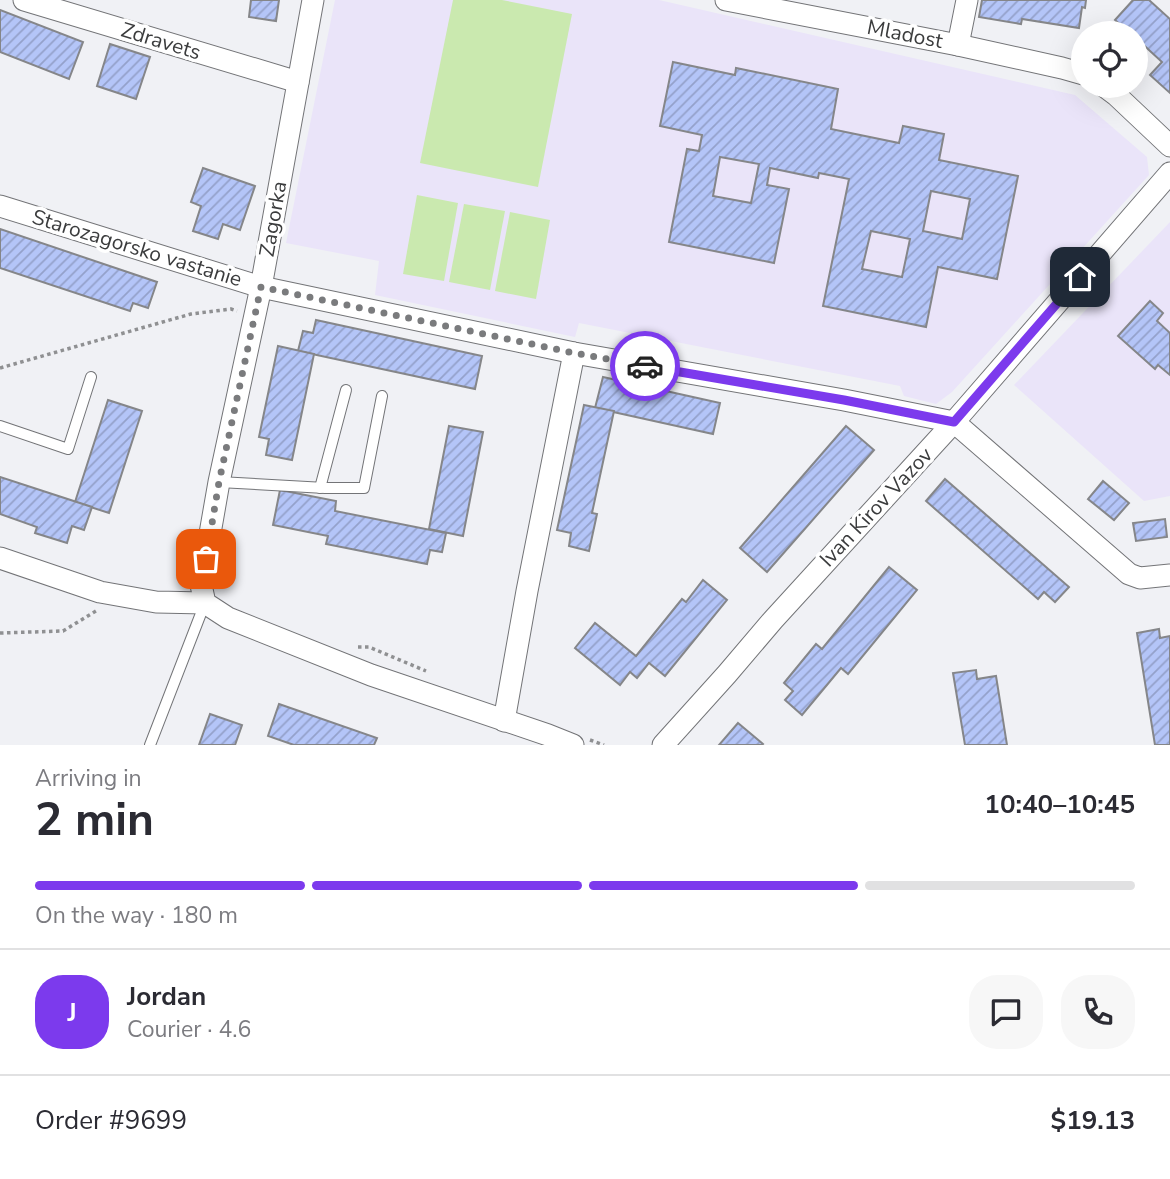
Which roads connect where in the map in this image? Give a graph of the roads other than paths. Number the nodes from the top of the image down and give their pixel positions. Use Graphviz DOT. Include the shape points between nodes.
graph roads {
  1 [pos="24,0"];
  2 [pos="313,0"];
  3 [pos="726,0"];
  4 [pos="967,0"];
  5 [pos="958,45"];
  6 [pos="1071,71"];
  7 [pos="298,82"];
  8 [pos="1119,98"];
  9 [pos="1170,146"];
  10 [pos="1170,173"];
  11 [pos="0,206"];
  12 [pos="261,287"];
  13 [pos="574,353"];
  14 [pos="92,377"];
  15 [pos="346,390"];
  16 [pos="382,396"];
  17 [pos="954,422"];
  18 [pos="0,426"];
  19 [pos="219,482"];
  20 [pos="320,488"];
  21 [pos="0,558"];
  22 [pos="1170,575"];
  23 [pos="205,603"];
  24 [pos="504,721"];
  25 [pos="543,740"];
  26 [pos="150,745"];
  27 [pos="573,745"];
  28 [pos="663,745"];
  1 -- 7 [label="street, Zdravets"];
  2 -- 7 [label="street, Zagorka"];
  3 -- 5 [label="street, Mladost"];
  4 -- 5 [label="street"];
  5 -- 6 [label="street, Mladost"];
  7 -- 12 [label="street, Zagorka"];
  8 -- 9 [label="street"];
  10 -- 17 [label="street, Ivan Kirov Vazov"];
  11 -- 12 [label="street, Starozagorsko vastanie"];
  12 -- 13 [label="street, Starozagorsko vastanie"];
  12 -- 19 [label="street, Zagorka"];
  13 -- 17 [label="street, Starozagorsko vastanie"];
  13 -- 24 [label="street"];
  14 -- 18 [label="lane" via="68,449"];
  15 -- 20 [label="lane"];
  16 -- 20 [label="lane" via="364,488"];
  17 -- 22 [label="street, Starozagorsko vastanie" via="1129,574 1140,578"];
  17 -- 28 [label="street, Ivan Kirov Vazov"];
  19 -- 20 [label="lane"];
  19 -- 23 [label="street, Zagorka" via="201,585"];
  21 -- 23 [label="street" via="100,592 156,603"];
  23 -- 24 [label="street" via="228,618 371,675"];
  23 -- 26 [label="lane"];
  24 -- 25 [label="street"];
  25 -- 27 [label="street"];
}
